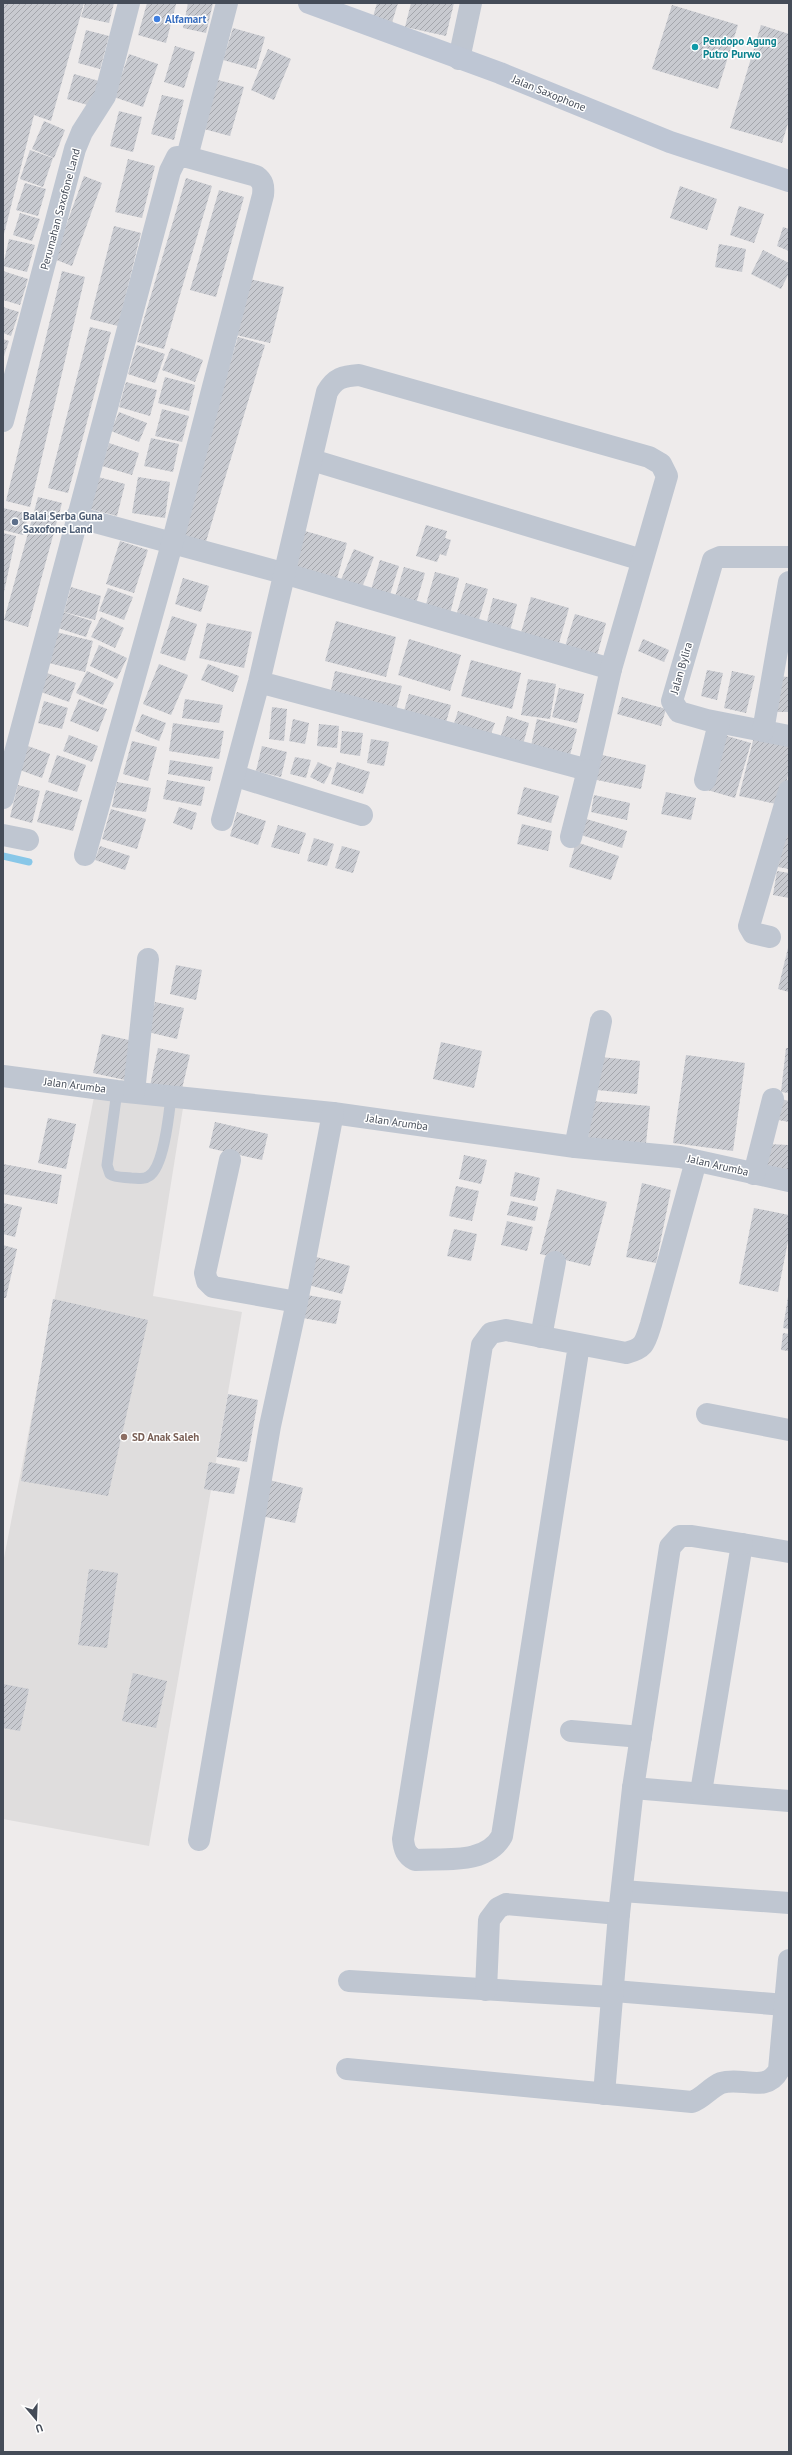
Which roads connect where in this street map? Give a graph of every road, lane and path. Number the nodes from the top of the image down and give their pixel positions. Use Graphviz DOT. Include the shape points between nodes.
graph roads {
  1 [pos="129,3"];
  2 [pos="227,3"];
  3 [pos="309,3"];
  4 [pos="471,3"];
  5 [pos="459,59"];
  6 [pos="186,157"];
  7 [pos="789,181"];
  8 [pos="3,421"];
  9 [pos="312,460"];
  10 [pos="76,517"];
  11 [pos="172,544"];
  12 [pos="789,558"];
  13 [pos="642,560"];
  14 [pos="283,573"];
  15 [pos="789,582"];
  16 [pos="611,669"];
  17 [pos="259,682"];
  18 [pos="719,723"];
  19 [pos="764,731"];
  20 [pos="789,736"];
  21 [pos="588,770"];
  22 [pos="236,776"];
  23 [pos="705,780"];
  24 [pos="789,791"];
  25 [pos="3,798"];
  26 [pos="362,815"];
  27 [pos="222,820"];
  28 [pos="3,835"];
  29 [pos="571,837"];
  30 [pos="28,840"];
  31 [pos="85,854"];
  32 [pos="770,937"];
  33 [pos="148,960"];
  34 [pos="601,1021"];
  35 [pos="3,1076"];
  36 [pos="125,1091"];
  37 [pos="172,1096"];
  38 [pos="773,1099"];
  39 [pos="333,1113"];
  40 [pos="575,1147"];
  41 [pos="230,1160"];
  42 [pos="696,1161"];
  43 [pos="754,1174"];
  44 [pos="789,1181"];
  45 [pos="555,1262"];
  46 [pos="297,1302"];
  47 [pos="541,1337"];
  48 [pos="579,1345"];
  49 [pos="707,1414"];
  50 [pos="789,1430"];
  51 [pos="742,1544"];
  52 [pos="789,1552"];
  53 [pos="570,1731"];
  54 [pos="641,1736"];
  55 [pos="633,1788"];
  56 [pos="701,1792"];
  57 [pos="789,1801"];
  58 [pos="199,1840"];
  59 [pos="622,1891"];
  60 [pos="789,1903"];
  61 [pos="619,1914"];
  62 [pos="789,1960"];
  63 [pos="349,1981"];
  64 [pos="486,1990"];
  65 [pos="613,1994"];
  66 [pos="785,2005"];
  67 [pos="347,2068"];
  68 [pos="604,2094"];
  1 -- 8 [label="street, Perumahan Saxofone Land" via="105,96 82,132 75,149"];
  2 -- 6 [label="street"];
  3 -- 5 [label="main road, Jalan Saxophone"];
  4 -- 5 [label="street"];
  5 -- 7 [label="main road, Jalan Saxophone" via="670,142"];
  6 -- 10 [label="street" via="177,157 170,170"];
  6 -- 11 [label="street" via="256,176 262,180 264,188"];
  9 -- 13 [label="street"];
  9 -- 13 [label="street" via="327,392 332,383 343,376 359,375 649,457 661,464 668,476"];
  9 -- 14 [label="street"];
  10 -- 11 [label="street"];
  10 -- 25 [label="street"];
  11 -- 14 [label="street"];
  11 -- 31 [label="street"];
  12 -- 18 [label="street, Jalan Bylira" via="720,556 713,560 672,701 679,712"];
  13 -- 16 [label="street"];
  14 -- 16 [label="street"];
  14 -- 17 [label="street"];
  15 -- 19 [label="street"];
  16 -- 21 [label="street"];
  17 -- 21 [label="street"];
  17 -- 22 [label="street"];
  18 -- 19 [label="street, Jalan Bylira"];
  18 -- 23 [label="street"];
  19 -- 20 [label="street, Jalan Bylira"];
  21 -- 29 [label="street"];
  22 -- 26 [label="street"];
  22 -- 27 [label="street"];
  24 -- 32 [label="street" via="749,926 753,933"];
  28 -- 30 [label="street"];
  33 -- 36 [label="street"];
  34 -- 40 [label="street"];
  35 -- 36 [label="street, Jalan Arumba"];
  36 -- 37 [label="street, Jalan Arumba"];
  36 -- 37 [label="lane" via="107,1165 110,1174 119,1177 143,1179 153,1174 159,1160"];
  37 -- 39 [label="street, Jalan Arumba"];
  38 -- 43 [label="street"];
  39 -- 40 [label="street, Jalan Arumba"];
  39 -- 46 [label="street"];
  40 -- 42 [label="street, Jalan Arumba" via="680,1157"];
  41 -- 46 [label="street" via="206,1273 207,1281 213,1287"];
  42 -- 43 [label="street, Jalan Arumba"];
  42 -- 48 [label="street" via="645,1344 639,1350 626,1353"];
  43 -- 44 [label="street, Jalan Arumba"];
  45 -- 47 [label="street"];
  46 -- 58 [label="street" via="270,1426"];
  47 -- 48 [label="street"];
  47 -- 48 [label="street" via="500,1330 491,1333 482,1345 403,1839 406,1852 415,1860 476,1856 492,1849 502,1836"];
  49 -- 50 [label="street"];
  51 -- 52 [label="street"];
  51 -- 54 [label="street" via="686,1536 677,1538 670,1547"];
  51 -- 56 [label="street"];
  53 -- 54 [label="street"];
  54 -- 55 [label="street"];
  55 -- 56 [label="street"];
  55 -- 59 [label="street"];
  56 -- 57 [label="street"];
  59 -- 60 [label="street"];
  59 -- 61 [label="street"];
  61 -- 64 [label="street" via="506,1904 498,1908 489,1920"];
  61 -- 65 [label="street"];
  62 -- 66 [label="street"];
  63 -- 64 [label="street"];
  64 -- 65 [label="street"];
  65 -- 66 [label="street"];
  65 -- 68 [label="street"];
  66 -- 68 [label="street" via="779,2070 775,2078 768,2082 720,2084 698,2100 686,2103"];
  67 -- 68 [label="street"];
}
